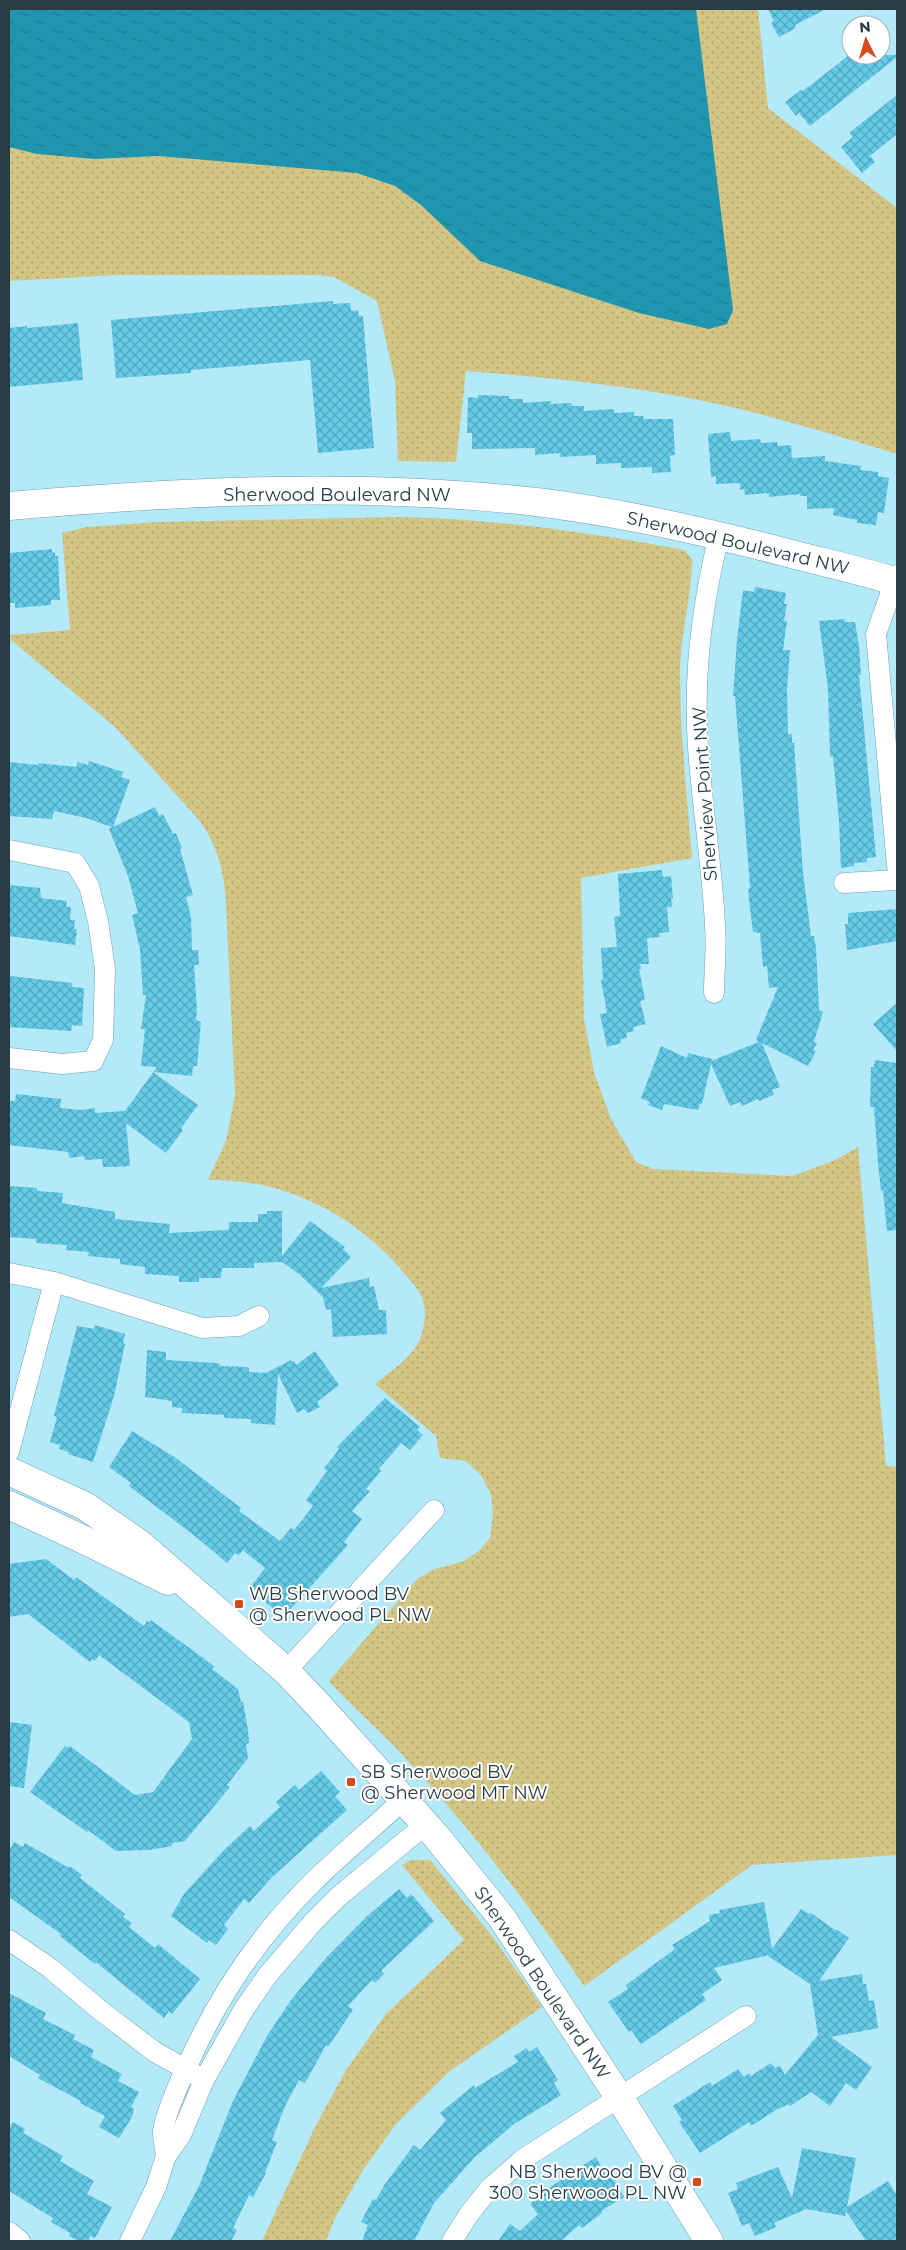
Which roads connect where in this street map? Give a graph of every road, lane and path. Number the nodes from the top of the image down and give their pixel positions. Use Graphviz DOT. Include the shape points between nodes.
graph roads {
  1 [pos="9,506"];
  2 [pos="720,536"];
  3 [pos="896,580"];
  4 [pos="9,850"];
  5 [pos="897,866"];
  6 [pos="897,880"];
  7 [pos="844,884"];
  8 [pos="714,993"];
  9 [pos="9,1058"];
  10 [pos="9,1273"];
  11 [pos="54,1282"];
  12 [pos="259,1316"];
  13 [pos="9,1452"];
  14 [pos="9,1471"];
  15 [pos="9,1505"];
  16 [pos="434,1510"];
  17 [pos="200,1598"];
  18 [pos="286,1671"];
  19 [pos="404,1799"];
  20 [pos="425,1825"];
  21 [pos="9,1940"];
  22 [pos="746,2016"];
  23 [pos="185,2070"];
  24 [pos="204,2080"];
  25 [pos="619,2098"];
  26 [pos="166,2156"];
  27 [pos="9,2232"];
  28 [pos="20,2241"];
  29 [pos="130,2241"];
  30 [pos="452,2241"];
  31 [pos="709,2241"];
  1 -- 2 [label="street, Sherwood Boulevard NW" via="264,492 428,493 590,510"];
  2 -- 3 [label="street, Sherwood Boulevard NW"];
  2 -- 8 [label="street, Sherview Point NW" via="702,620 698,693 698,745 716,926"];
  3 -- 5 [label="street" via="876,634"];
  4 -- 9 [label="street" via="75,863 89,886 105,969 103,1040 93,1060 62,1064"];
  6 -- 7 [label="street"];
  10 -- 11 [label="street"];
  11 -- 12 [label="street" via="202,1328 239,1326"];
  11 -- 13 [label="street"];
  14 -- 17 [label="street, Sherwood Boulevard NW" via="85,1506 140,1544"];
  15 -- 17 [label="street, Sherwood Boulevard NW"];
  16 -- 18 [label="street"];
  17 -- 18 [label="street, Sherwood Boulevard NW"];
  18 -- 19 [label="street, Sherwood Boulevard NW"];
  19 -- 20 [label="street, Sherwood Boulevard NW"];
  19 -- 23 [label="street" via="314,1882 268,1931 229,1986"];
  20 -- 24 [label="street" via="338,1897 289,1948 244,2009"];
  20 -- 25 [label="street, Sherwood Boulevard NW" via="502,1918"];
  21 -- 23 [label="street" via="50,1968 101,2012"];
  22 -- 25 [label="street"];
  23 -- 24 [label="street"];
  23 -- 26 [label="street" via="163,2132"];
  24 -- 26 [label="street" via="181,2135"];
  25 -- 30 [label="street" via="523,2159 489,2190"];
  25 -- 31 [label="street, Sherwood Boulevard NW"];
  26 -- 29 [label="street" via="156,2187"];
  27 -- 28 [label="street"];
}
